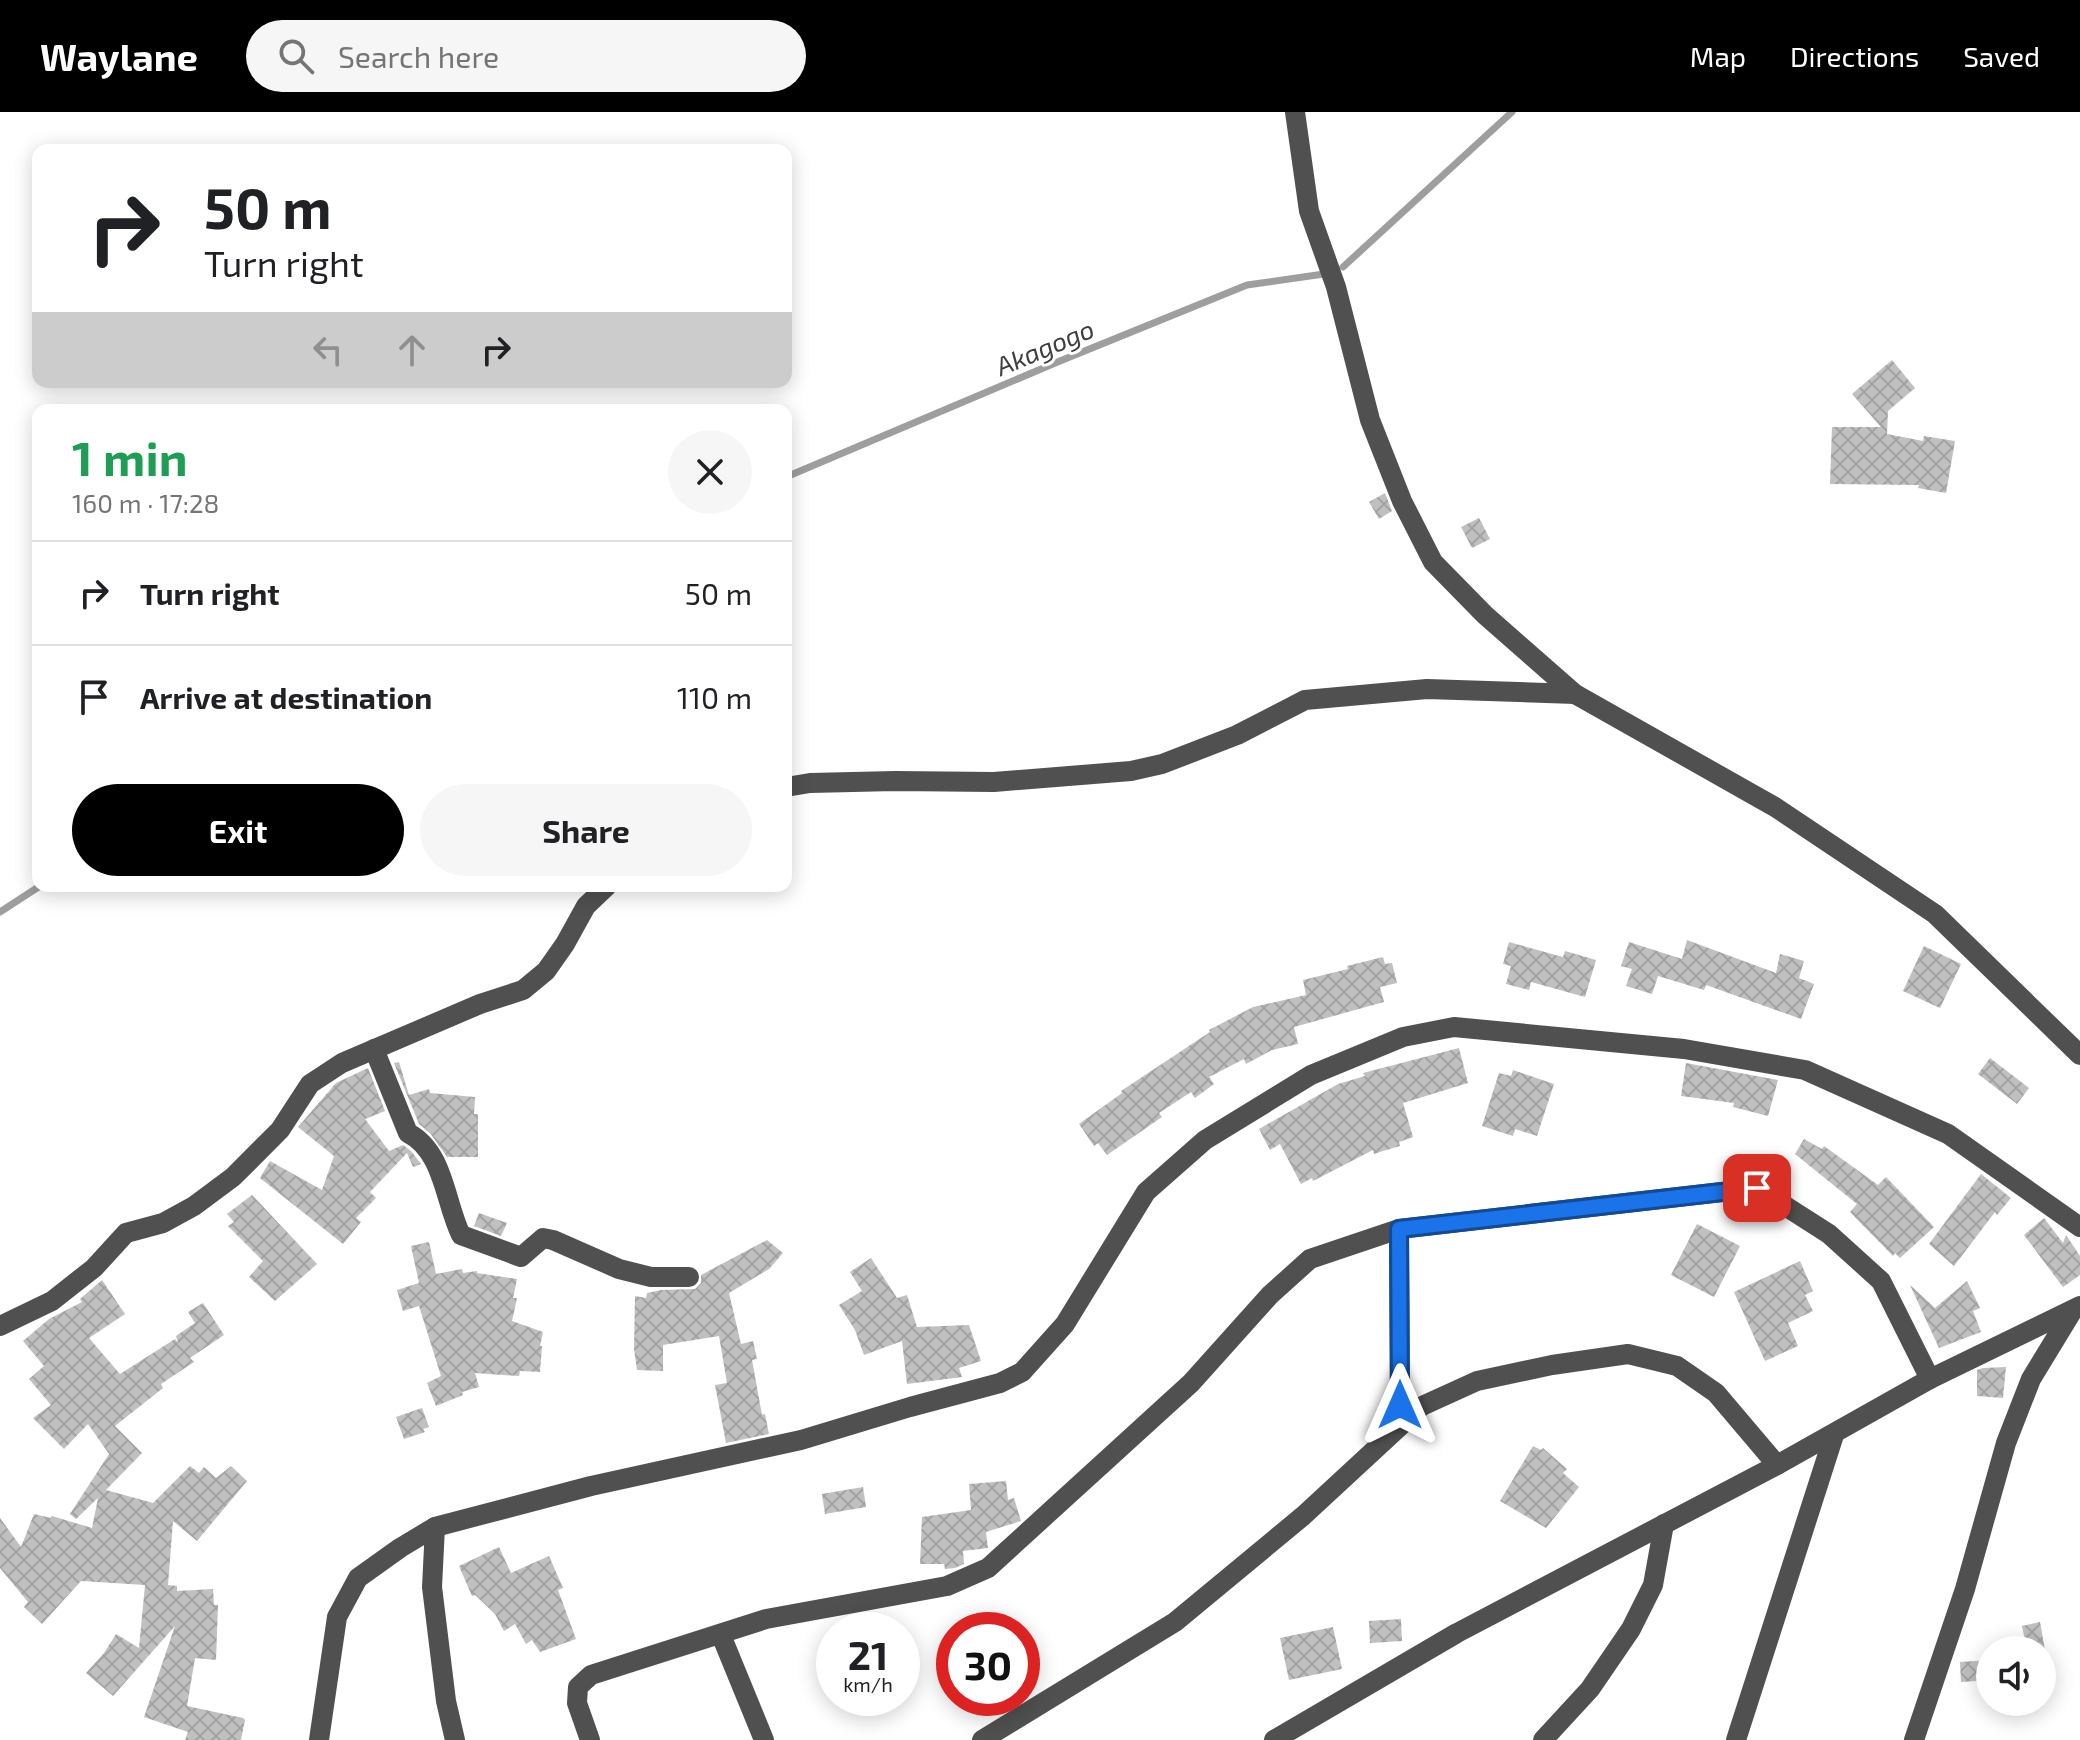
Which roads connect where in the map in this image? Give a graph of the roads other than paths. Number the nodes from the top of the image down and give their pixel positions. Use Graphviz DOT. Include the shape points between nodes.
graph roads {
  1 [pos="1295,112"];
  2 [pos="1575,694"];
  3 [pos="792,786"];
  4 [pos="601,892"];
  5 [pos="374,1049"];
  6 [pos="2080,1055"];
  7 [pos="2080,1227"];
  8 [pos="1399,1229"];
  9 [pos="689,1277"];
  10 [pos="2077,1308"];
  11 [pos="0,1326"];
  12 [pos="1930,1379"];
  13 [pos="1400,1405"];
  14 [pos="1422,1406"];
  15 [pos="1834,1435"];
  16 [pos="1388,1436"];
  17 [pos="1777,1465"];
  18 [pos="1664,1524"];
  19 [pos="435,1527"];
  20 [pos="721,1635"];
  21 [pos="319,1740"];
  22 [pos="455,1740"];
  23 [pos="590,1740"];
  24 [pos="764,1740"];
  25 [pos="982,1740"];
  26 [pos="1274,1740"];
  27 [pos="1543,1740"];
  28 [pos="1736,1740"];
  29 [pos="1914,1740"];
  1 -- 2 [label="street" via="1309,211 1336,287 1370,420 1402,501 1433,562"];
  2 -- 3 [label="street" via="1427,689 1305,700 1237,735 1131,771 994,782"];
  2 -- 6 [label="street" via="1775,807 1935,914"];
  4 -- 5 [label="street" via="586,906 546,971 523,990"];
  5 -- 9 [label="street" via="408,1133 426,1147 441,1177 461,1235 521,1257 543,1238 619,1269 651,1277"];
  5 -- 11 [label="street" via="310,1084 280,1130 233,1177 194,1206 163,1223 126,1233 94,1268 52,1301"];
  7 -- 19 [label="street" via="1948,1134 1805,1070 1684,1049 1454,1027 1403,1037 1311,1075 1205,1140 1146,1192 1065,1324 1022,1372 1000,1383 801,1440"];
  8 -- 12 [label="street" via="1757,1188 1829,1234 1881,1281"];
  8 -- 13 [label="street"];
  8 -- 20 [label="street" via="1310,1259 1191,1383 988,1568 947,1586 766,1619"];
  10 -- 12 [label="street"];
  10 -- 29 [label="street" via="2031,1379 2006,1443 1965,1589"];
  12 -- 15 [label="street"];
  13 -- 14 [label="street"];
  13 -- 16 [label="street"];
  14 -- 16 [label="street"];
  14 -- 17 [label="street" via="1477,1381 1628,1354 1677,1366 1716,1393"];
  15 -- 17 [label="street"];
  15 -- 28 [label="street"];
  16 -- 25 [label="street" via="1303,1516 1175,1622"];
  17 -- 18 [label="street"];
  18 -- 26 [label="street" via="1457,1633"];
  18 -- 27 [label="street" via="1653,1585 1631,1629 1590,1689"];
  19 -- 21 [label="street" via="358,1578 337,1617"];
  19 -- 22 [label="street" via="432,1587"];
  20 -- 23 [label="street" via="591,1675 578,1687 577,1703"];
  20 -- 24 [label="street"];
}
